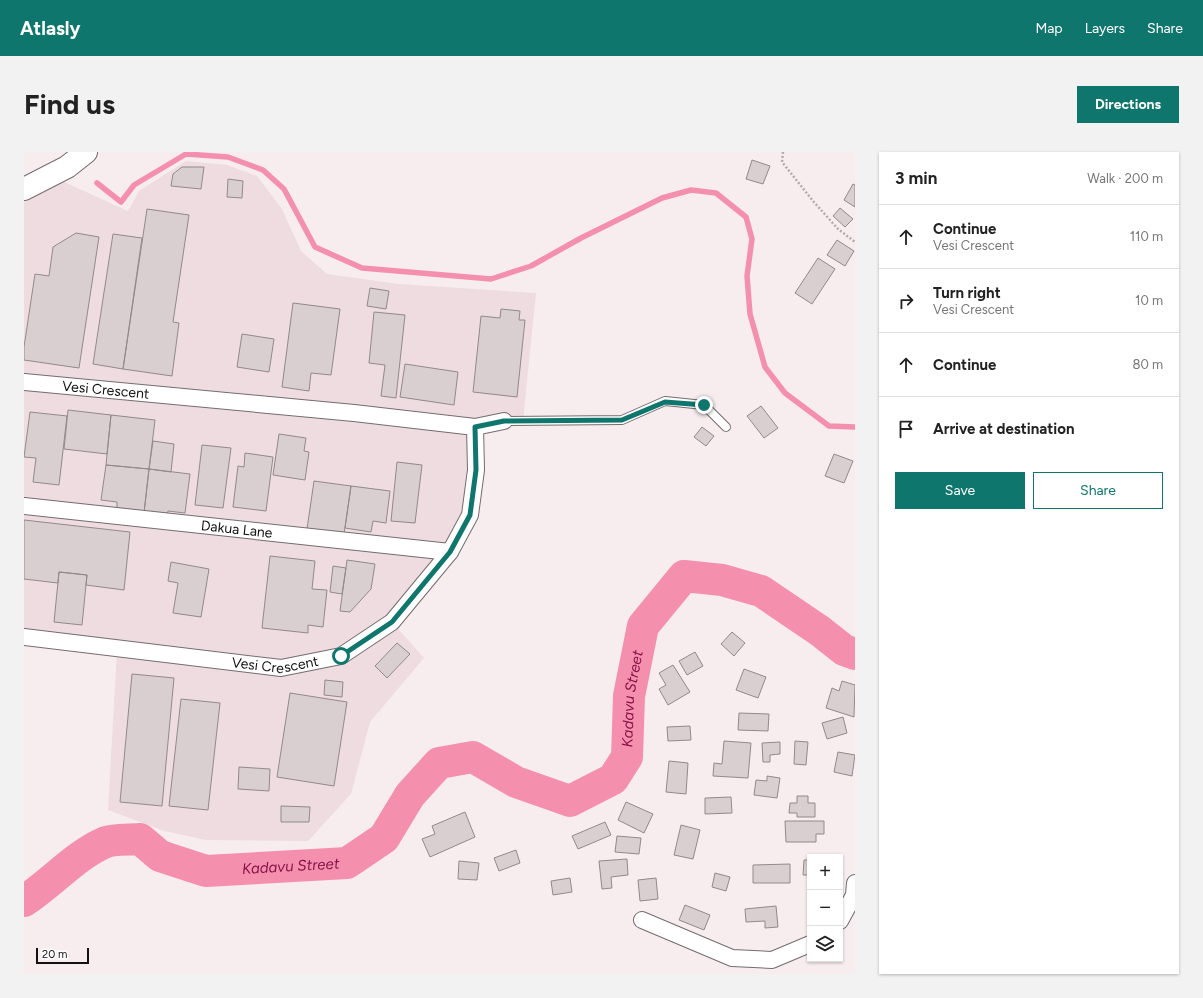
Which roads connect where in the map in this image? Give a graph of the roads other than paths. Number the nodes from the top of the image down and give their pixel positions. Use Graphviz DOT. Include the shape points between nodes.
graph roads {
  1 [pos="86,152"];
  2 [pos="24,189"];
  3 [pos="24,382"];
  4 [pos="504,421"];
  5 [pos="475,427"];
  6 [pos="726,427"];
  7 [pos="24,506"];
  8 [pos="450,552"];
  9 [pos="24,637"];
  10 [pos="855,883"];
  11 [pos="843,915"];
  12 [pos="642,920"];
  13 [pos="807,945"];
  1 -- 2 [label="main road" via="68,167"];
  3 -- 5 [label="street, Vesi Crescent"];
  4 -- 5 [label="street, Vesi Crescent"];
  4 -- 6 [label="lane" via="622,420 665,402 704,405"];
  5 -- 8 [label="street, Vesi Crescent" via="476,470 470,515"];
  7 -- 8 [label="street, Dakua Lane"];
  8 -- 9 [label="street, Vesi Crescent" via="392,622 341,656 281,668"];
  10 -- 11 [label="street" via="854,895"];
  12 -- 13 [label="street" via="732,958 772,960"];
}
